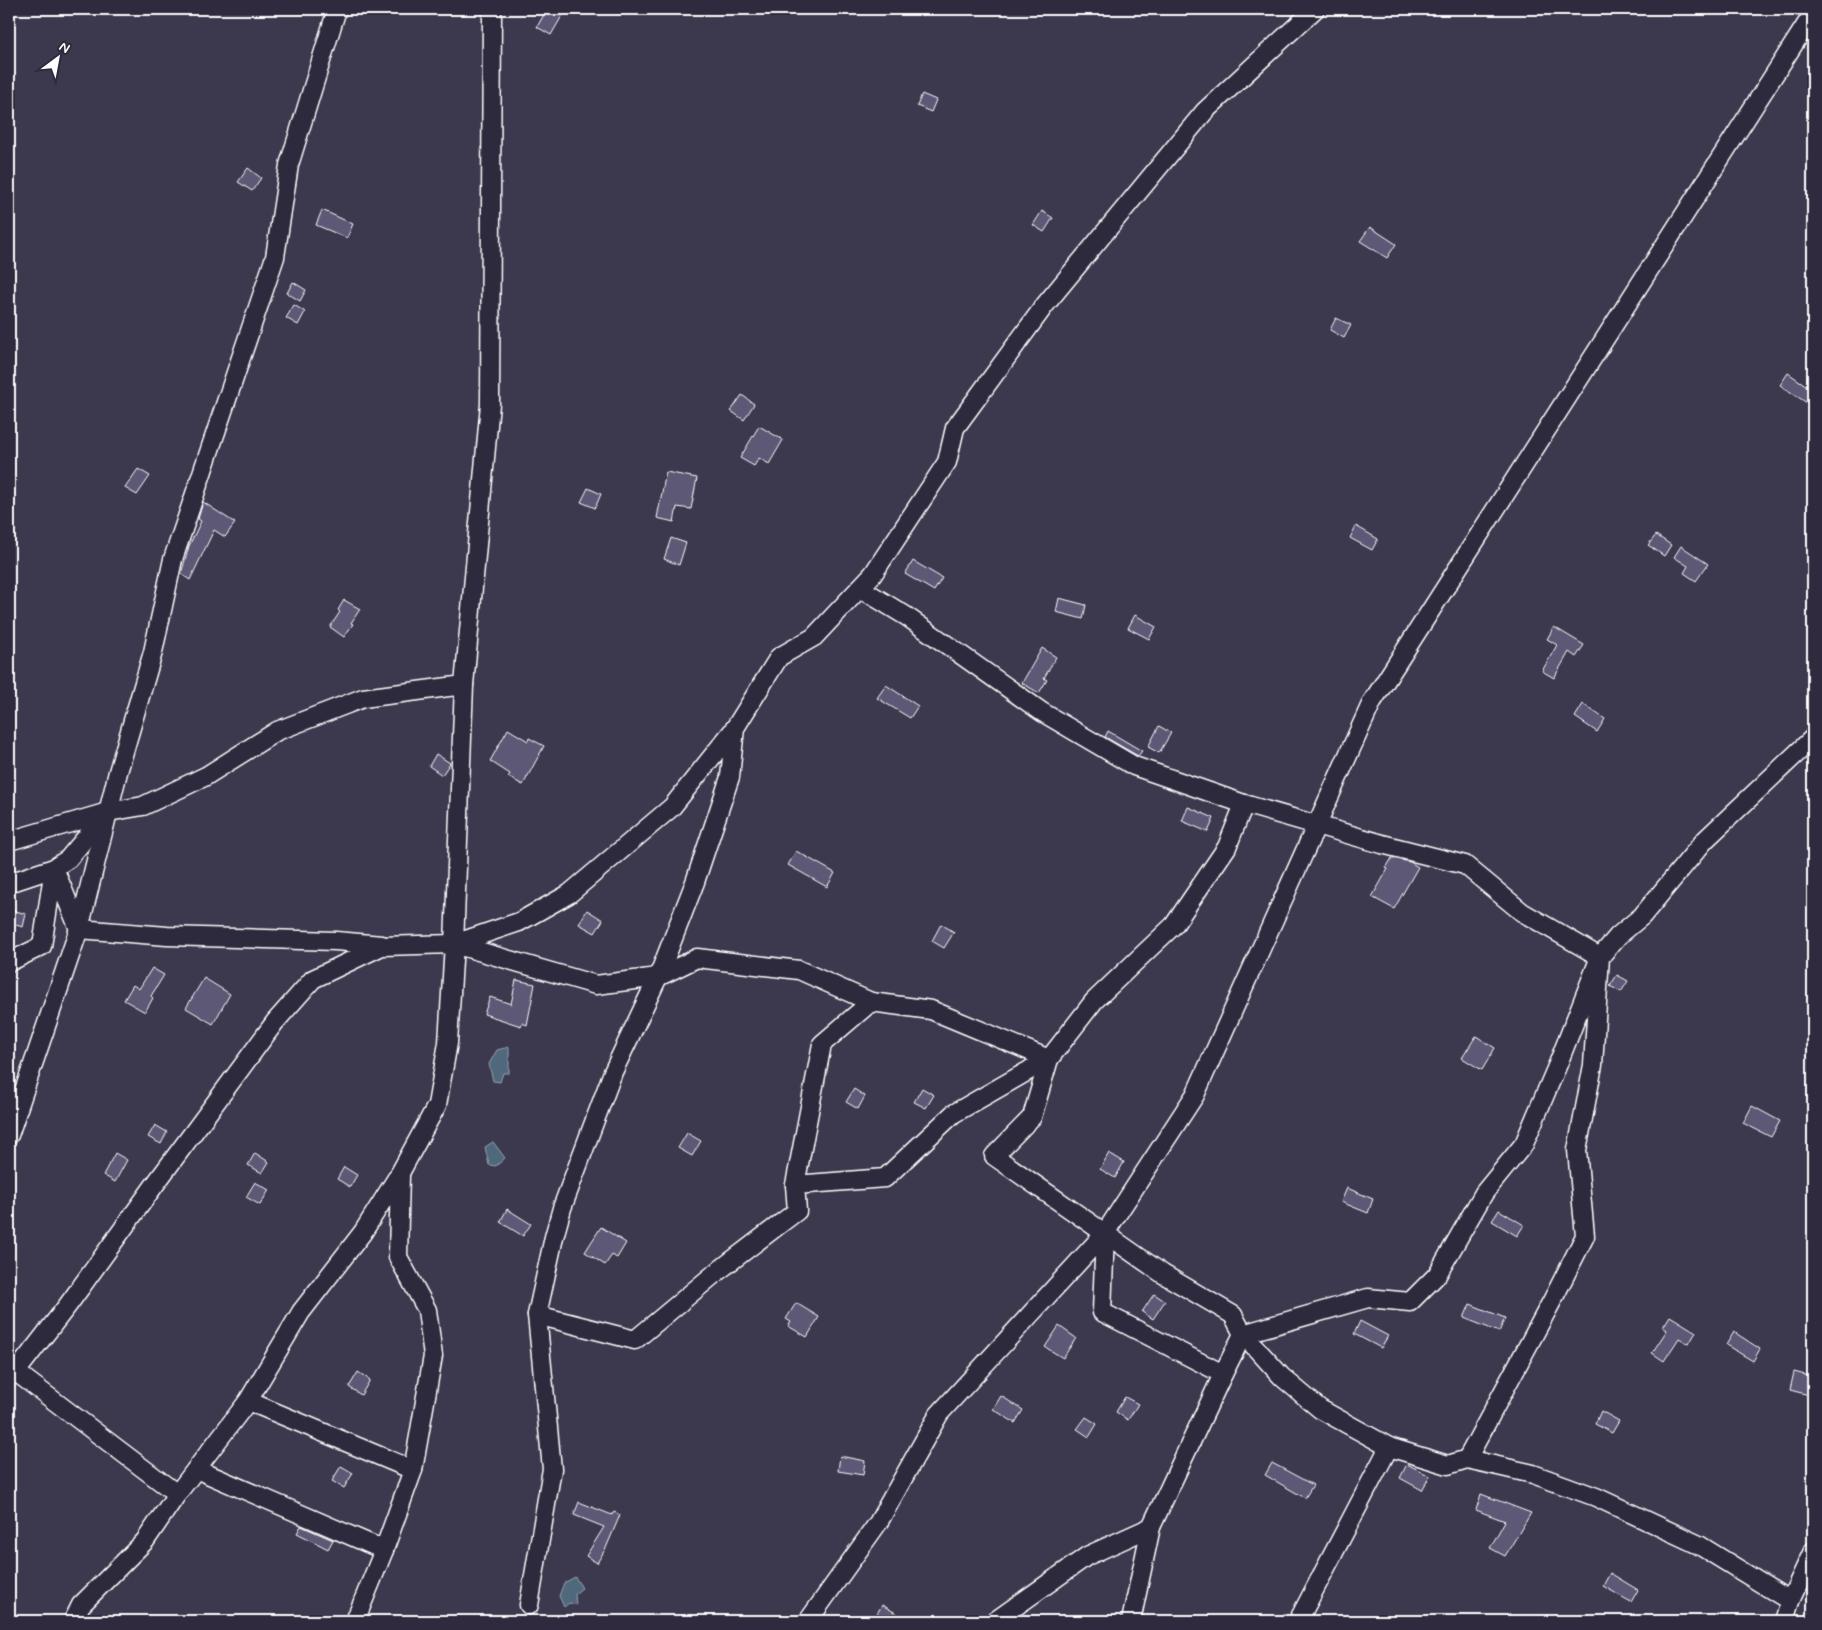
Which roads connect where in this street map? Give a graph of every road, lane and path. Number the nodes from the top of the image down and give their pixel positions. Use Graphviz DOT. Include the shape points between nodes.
graph roads {
  1 [pos="337,9"];
  2 [pos="492,9"];
  3 [pos="1315,9"];
  4 [pos="1813,14"];
  5 [pos="860,588"];
  6 [pos="464,685"];
  7 [pos="735,728"];
  8 [pos="1813,738"];
  9 [pos="1244,804"];
  10 [pos="108,812"];
  11 [pos="1316,825"];
  12 [pos="9,840"];
  13 [pos="54,868"];
  14 [pos="9,884"];
  15 [pos="79,929"];
  16 [pos="454,944"];
  17 [pos="382,946"];
  18 [pos="1600,957"];
  19 [pos="9,962"];
  20 [pos="658,977"];
  21 [pos="871,1002"];
  22 [pos="1049,1058"];
  23 [pos="9,1135"];
  24 [pos="400,1172"];
  25 [pos="795,1185"];
  26 [pos="1105,1233"];
  27 [pos="537,1316"];
  28 [pos="1243,1334"];
  29 [pos="1223,1374"];
  30 [pos="12,1375"];
  31 [pos="248,1401"];
  32 [pos="1389,1447"];
  33 [pos="1467,1458"];
  34 [pos="196,1469"];
  35 [pos="413,1470"];
  36 [pos="177,1494"];
  37 [pos="1151,1526"];
  38 [pos="384,1550"];
  39 [pos="1813,1551"];
  40 [pos="1790,1600"];
  41 [pos="529,1605"];
  42 [pos="73,1621"];
  43 [pos="355,1621"];
  44 [pos="808,1621"];
  45 [pos="995,1621"];
  46 [pos="1131,1621"];
  47 [pos="1298,1621"];
  48 [pos="1784,1621"];
  1 -- 10 [label="street" via="289,165 275,257 173,559 154,652"];
  2 -- 6 [label="street" via="490,404"];
  3 -- 5 [label="street" via="1205,111 1045,305 955,428 947,462 874,574"];
  4 -- 11 [label="street" via="1372,702"];
  5 -- 7 [label="street" via="814,637 779,657"];
  5 -- 9 [label="street" via="906,616 1042,712 1134,766"];
  6 -- 10 [label="street" via="363,698 277,731 206,776 143,806"];
  6 -- 16 [label="street"];
  7 -- 16 [label="street" via="672,807 569,894 519,922"];
  7 -- 20 [label="street" via="730,777"];
  8 -- 18 [label="street" via="1705,840 1642,916"];
  9 -- 11 [label="street"];
  9 -- 22 [label="street" via="1227,847 1174,925 1094,1001"];
  10 -- 12 [label="street"];
  10 -- 13 [label="street" via="68,859"];
  10 -- 15 [label="street"];
  11 -- 18 [label="street" via="1465,866 1522,912"];
  11 -- 26 [label="street" via="1195,1096"];
  13 -- 14 [label="street"];
  13 -- 15 [label="street"];
  13 -- 19 [label="street" via="42,946"];
  15 -- 17 [label="street"];
  15 -- 23 [label="street"];
  16 -- 17 [label="street"];
  16 -- 20 [label="street" via="596,985"];
  16 -- 24 [label="street" via="448,1043 437,1105"];
  17 -- 30 [label="street" via="313,980 275,1022 68,1305"];
  18 -- 28 [label="street" via="1524,1144 1484,1193 1437,1275 1410,1302 1368,1298"];
  18 -- 33 [label="street" via="1594,1065 1577,1150 1585,1236"];
  20 -- 21 [label="street" via="697,958 781,967 800,970"];
  20 -- 27 [label="street" via="613,1072 562,1208"];
  21 -- 22 [label="street" via="931,1010"];
  21 -- 25 [label="street" via="822,1044"];
  22 -- 25 [label="street" via="953,1114 884,1178"];
  22 -- 26 [label="street" via="1032,1118 994,1156"];
  24 -- 31 [label="street" via="363,1232 301,1312"];
  24 -- 35 [label="street" via="398,1257 427,1310 433,1356"];
  25 -- 27 [label="street" via="797,1211 635,1340"];
  26 -- 28 [label="street" via="1163,1274 1233,1315"];
  26 -- 29 [label="street" via="1102,1312"];
  26 -- 44 [label="street" via="939,1414 878,1523"];
  27 -- 41 [label="street" via="552,1469"];
  28 -- 29 [label="street"];
  28 -- 32 [label="street" via="1282,1377 1320,1409"];
  29 -- 37 [label="street"];
  30 -- 36 [label="street"];
  31 -- 34 [label="street"];
  31 -- 35 [label="street"];
  32 -- 33 [label="street" via="1448,1465"];
  32 -- 47 [label="street"];
  33 -- 40 [label="street" via="1533,1474 1596,1497 1698,1545"];
  34 -- 36 [label="street"];
  34 -- 38 [label="street"];
  35 -- 38 [label="street"];
  36 -- 42 [label="street" via="145,1541 81,1605"];
  37 -- 45 [label="street" via="1087,1556"];
  37 -- 46 [label="street"];
  38 -- 43 [label="street"];
  39 -- 40 [label="street"];
  40 -- 48 [label="street"];
}
